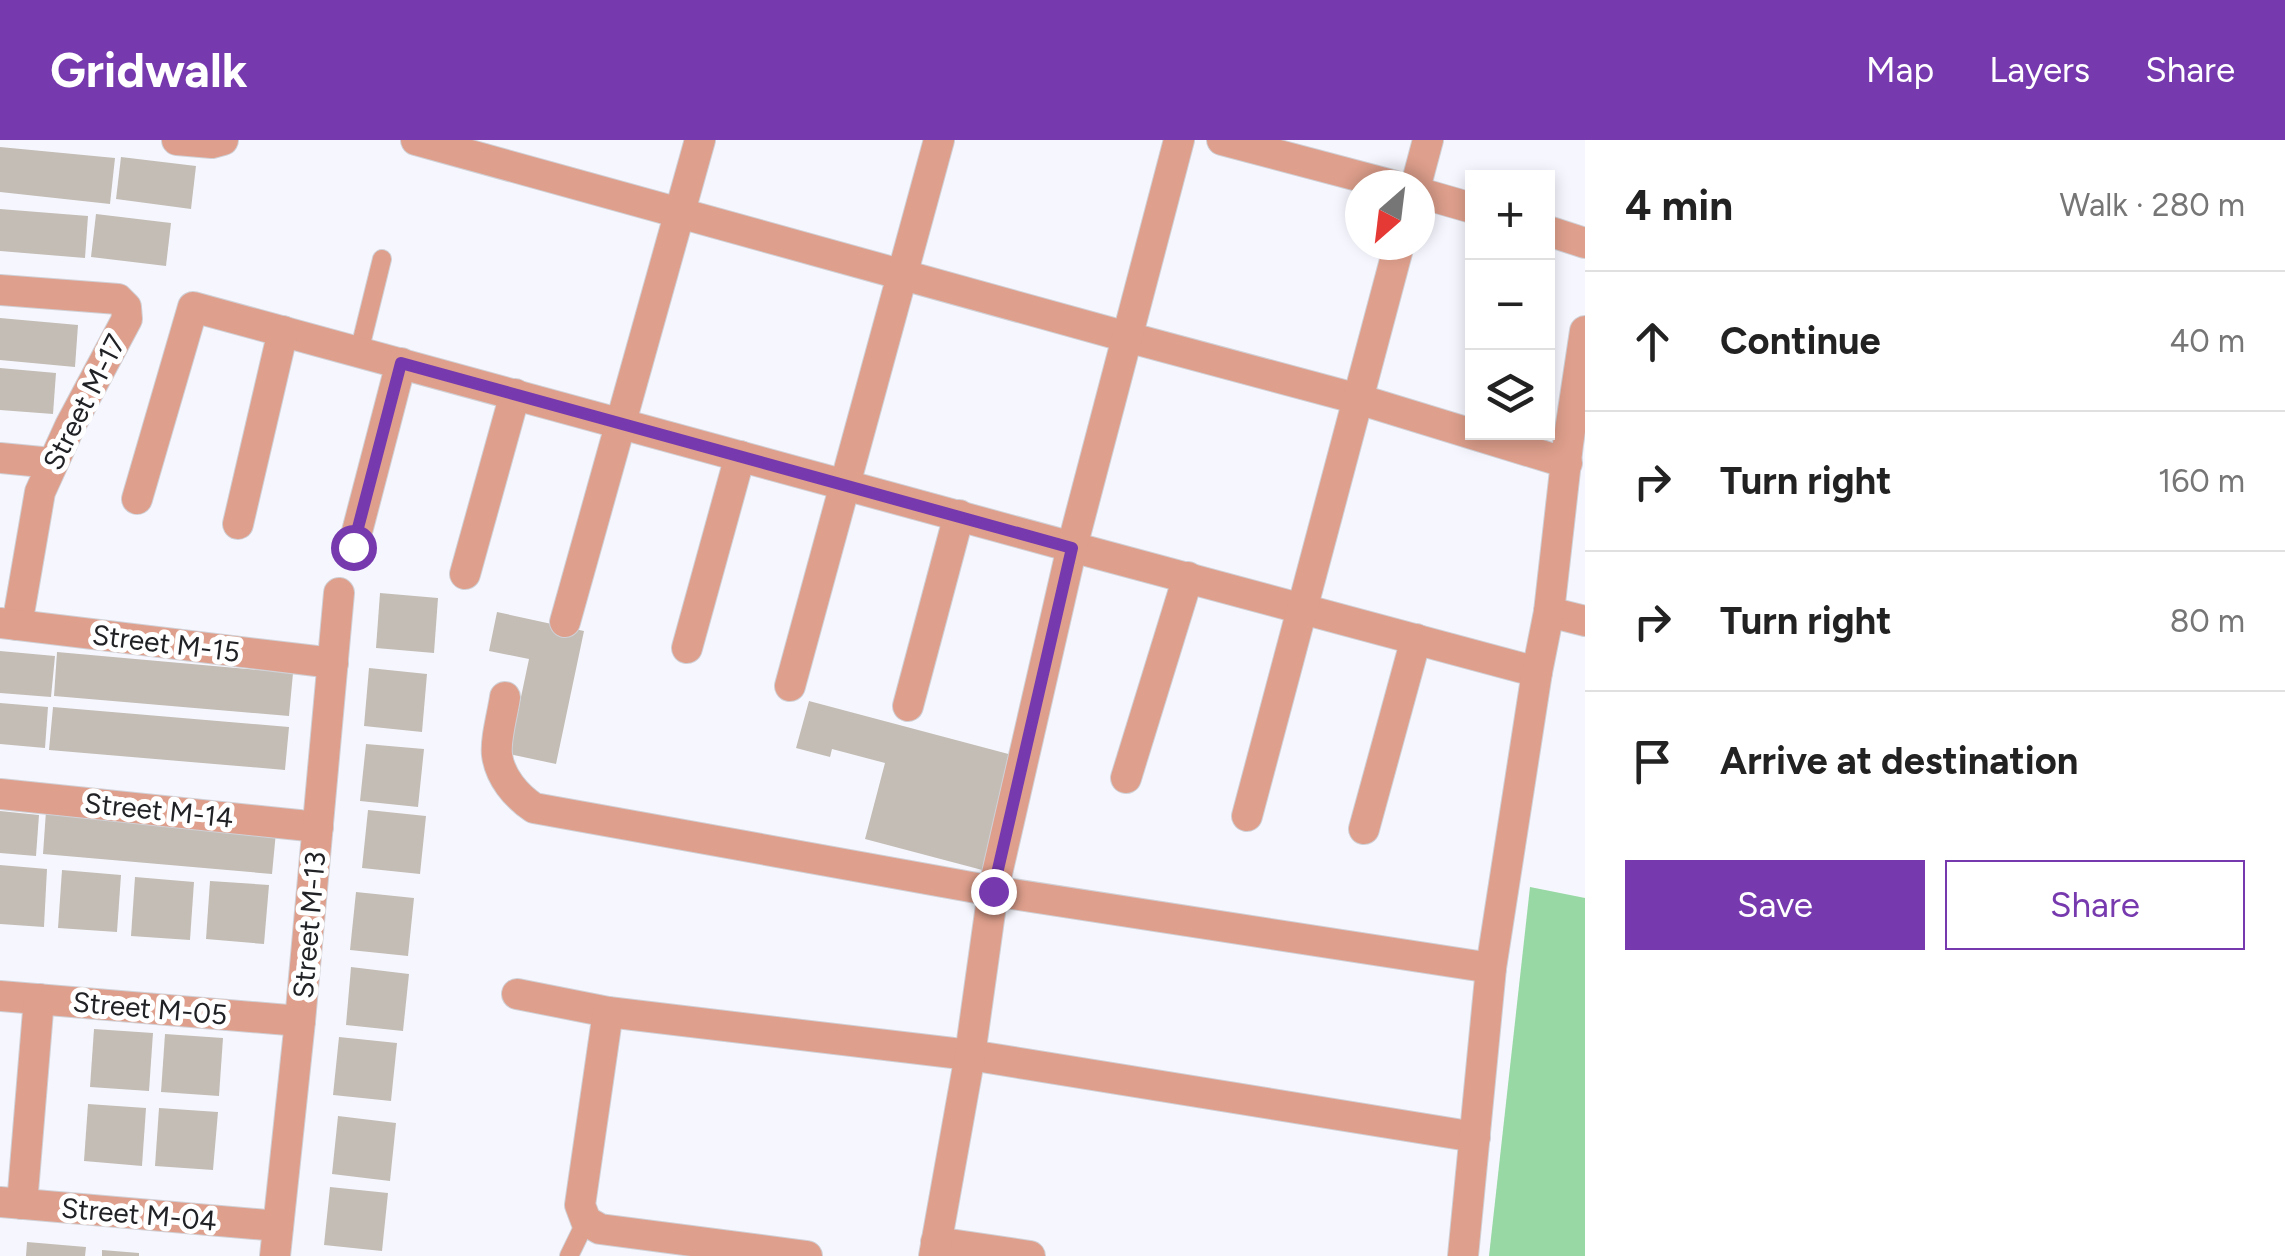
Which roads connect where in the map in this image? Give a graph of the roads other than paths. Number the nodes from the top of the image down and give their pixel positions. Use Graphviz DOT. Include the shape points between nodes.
graph roads {
  1 [pos="177,140"];
  2 [pos="222,140"];
  3 [pos="416,140"];
  4 [pos="700,140"];
  5 [pos="939,140"];
  6 [pos="1179,140"];
  7 [pos="1222,140"];
  8 [pos="1428,140"];
  9 [pos="1420,170"];
  10 [pos="1345,173"];
  11 [pos="1435,197"];
  12 [pos="1465,206"];
  13 [pos="680,213"];
  14 [pos="1555,233"];
  15 [pos="1585,242"];
  16 [pos="382,259"];
  17 [pos="1396,260"];
  18 [pos="902,274"];
  19 [pos="0,290"];
  20 [pos="282,331"];
  21 [pos="1585,331"];
  22 [pos="1127,338"];
  23 [pos="359,352"];
  24 [pos="401,363"];
  25 [pos="515,394"];
  26 [pos="1358,399"];
  27 [pos="621,423"];
  28 [pos="1573,452"];
  29 [pos="740,456"];
  30 [pos="0,458"];
  31 [pos="52,463"];
  32 [pos="845,484"];
  33 [pos="137,498"];
  34 [pos="959,515"];
  35 [pos="238,524"];
  36 [pos="353,547"];
  37 [pos="1072,548"];
  38 [pos="465,574"];
  39 [pos="1188,577"];
  40 [pos="339,594"];
  41 [pos="1302,608"];
  42 [pos="1549,612"];
  43 [pos="1585,621"];
  44 [pos="566,622"];
  45 [pos="9,624"];
  46 [pos="1416,639"];
  47 [pos="687,648"];
  48 [pos="333,663"];
  49 [pos="1538,672"];
  50 [pos="790,686"];
  51 [pos="505,696"];
  52 [pos="908,706"];
  53 [pos="1126,778"];
  54 [pos="0,794"];
  55 [pos="1247,816"];
  56 [pos="318,827"];
  57 [pos="1364,830"];
  58 [pos="993,891"];
  59 [pos="1491,968"];
  60 [pos="517,994"];
  61 [pos="0,996"];
  62 [pos="39,999"];
  63 [pos="608,1012"];
  64 [pos="300,1021"];
  65 [pos="970,1056"];
  66 [pos="1475,1137"];
  67 [pos="11,1203"];
  68 [pos="586,1221"];
  69 [pos="277,1241"];
  70 [pos="935,1249"];
  71 [pos="570,1256"];
  72 [pos="806,1256"];
  73 [pos="1030,1256"];
  74 [pos="1462,1256"];
  1 -- 2 [label="street"];
  3 -- 13 [label="street"];
  4 -- 13 [label="street"];
  5 -- 18 [label="street"];
  6 -- 22 [label="street"];
  7 -- 10 [label="street"];
  8 -- 9 [label="street"];
  11 -- 12 [label="street"];
  13 -- 18 [label="street"];
  13 -- 27 [label="street"];
  14 -- 15 [label="street"];
  16 -- 23 [label="lane"];
  17 -- 26 [label="street"];
  18 -- 22 [label="street"];
  18 -- 32 [label="street"];
  19 -- 31 [label="street, Street M-17" via="118,300 126,307 127,319"];
  20 -- 23 [label="street"];
  20 -- 33 [label="street" via="193,307"];
  20 -- 35 [label="street"];
  21 -- 28 [label="street"];
  22 -- 26 [label="street"];
  22 -- 37 [label="street"];
  23 -- 24 [label="street"];
  24 -- 25 [label="street"];
  24 -- 36 [label="street"];
  25 -- 27 [label="street"];
  25 -- 38 [label="street"];
  26 -- 28 [label="street"];
  26 -- 41 [label="street"];
  27 -- 29 [label="street"];
  27 -- 44 [label="street"];
  28 -- 42 [label="street"];
  29 -- 32 [label="street"];
  29 -- 47 [label="street"];
  30 -- 31 [label="street"];
  31 -- 45 [label="street, Street M-17"];
  32 -- 34 [label="street"];
  32 -- 50 [label="street"];
  34 -- 37 [label="street"];
  34 -- 52 [label="street"];
  37 -- 39 [label="street"];
  37 -- 58 [label="street"];
  39 -- 41 [label="street"];
  39 -- 53 [label="street"];
  40 -- 48 [label="street, Street M-13"];
  41 -- 46 [label="street"];
  41 -- 55 [label="street"];
  42 -- 43 [label="street"];
  42 -- 49 [label="street"];
  45 -- 48 [label="street, Street M-15"];
  46 -- 49 [label="street"];
  46 -- 57 [label="street"];
  48 -- 56 [label="street, Street M-13"];
  49 -- 59 [label="street"];
  51 -- 58 [label="street" via="496,754 516,796 534,808"];
  54 -- 56 [label="street, Street M-14"];
  56 -- 64 [label="street, Street M-13"];
  58 -- 59 [label="street"];
  58 -- 65 [label="street"];
  59 -- 66 [label="street"];
  60 -- 63 [label="street"];
  61 -- 62 [label="street, Street M-05"];
  62 -- 64 [label="street, Street M-05"];
  62 -- 67 [label="street"];
  63 -- 65 [label="street"];
  63 -- 68 [label="street" via="580,1204"];
  64 -- 69 [label="street, Street M-13"];
  65 -- 66 [label="street"];
  65 -- 70 [label="street"];
  66 -- 74 [label="street"];
  67 -- 69 [label="street, Street M-04"];
  68 -- 71 [label="lane"];
  68 -- 72 [label="street" via="600,1229"];
  70 -- 73 [label="street"];
}
